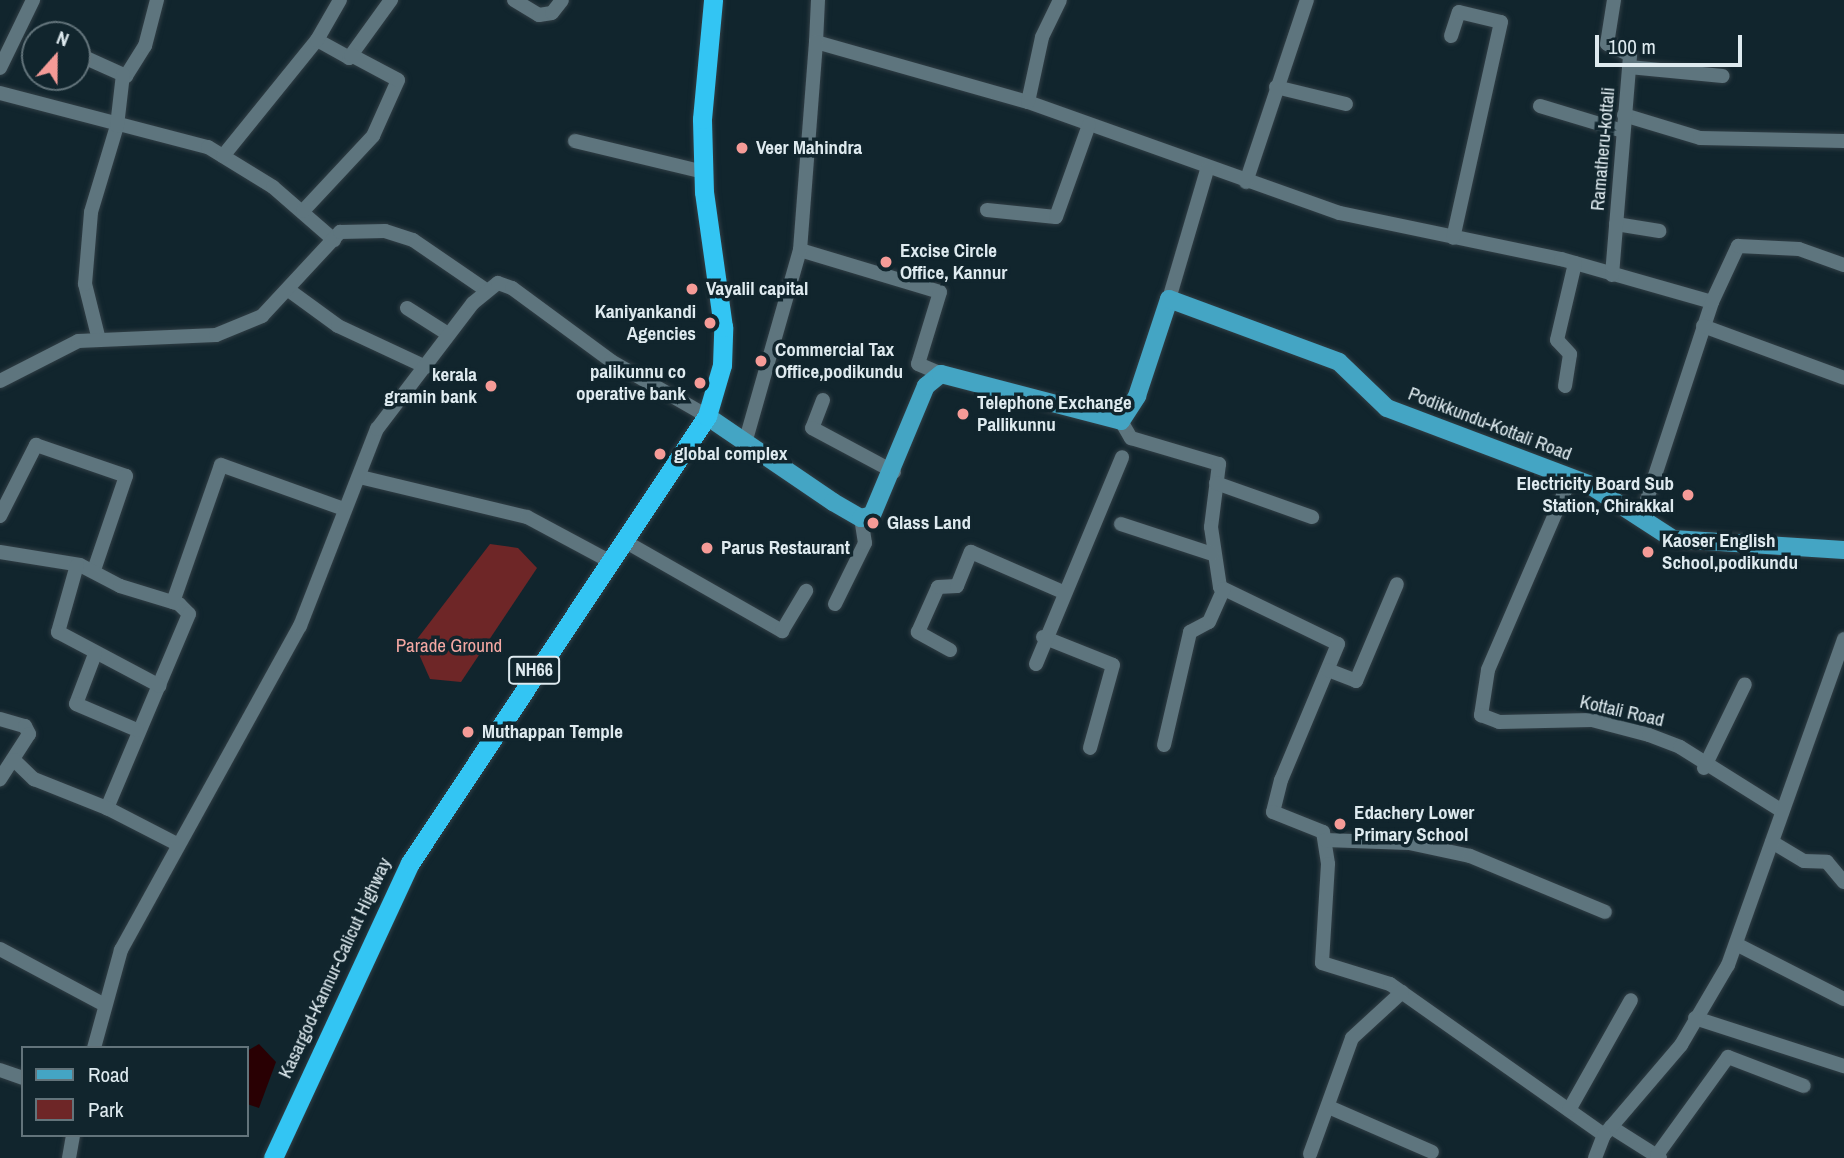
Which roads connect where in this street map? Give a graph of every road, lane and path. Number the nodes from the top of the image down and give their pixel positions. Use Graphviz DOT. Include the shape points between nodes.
graph roads {
  1 [pos="33,0"];
  2 [pos="158,0"];
  3 [pos="340,0"];
  4 [pos="391,0"];
  5 [pos="514,0"];
  6 [pos="562,0"];
  7 [pos="713,0"];
  8 [pos="818,0"];
  9 [pos="1060,0"];
  10 [pos="1307,0"];
  11 [pos="1614,0"];
  12 [pos="20,29"];
  13 [pos="1451,36"];
  14 [pos="317,40"];
  15 [pos="816,43"];
  16 [pos="351,55"];
  17 [pos="91,60"];
  18 [pos="0,68"];
  19 [pos="1629,68"];
  20 [pos="123,74"];
  21 [pos="1723,76"];
  22 [pos="1276,87"];
  23 [pos="0,93"];
  24 [pos="1028,102"];
  25 [pos="1346,104"];
  26 [pos="1540,106"];
  27 [pos="1625,115"];
  28 [pos="1089,125"];
  29 [pos="117,126"];
  30 [pos="1623,131"];
  31 [pos="575,141"];
  32 [pos="1844,141"];
  33 [pos="223,156"];
  34 [pos="1207,170"];
  35 [pos="704,172"];
  36 [pos="1246,182"];
  37 [pos="987,210"];
  38 [pos="303,211"];
  39 [pos="1616,224"];
  40 [pos="1659,231"];
  41 [pos="1453,238"];
  42 [pos="334,240"];
  43 [pos="800,250"];
  44 [pos="1575,263"];
  45 [pos="1844,265"];
  46 [pos="1612,275"];
  47 [pos="486,290"];
  48 [pos="290,291"];
  49 [pos="1170,299"];
  50 [pos="1712,302"];
  51 [pos="407,308"];
  52 [pos="1703,327"];
  53 [pos="448,334"];
  54 [pos="99,340"];
  55 [pos="426,367"];
  56 [pos="940,374"];
  57 [pos="1844,378"];
  58 [pos="0,381"];
  59 [pos="1565,386"];
  60 [pos="823,400"];
  61 [pos="710,419"];
  62 [pos="1121,421"];
  63 [pos="745,443"];
  64 [pos="1122,457"];
  65 [pos="894,472"];
  66 [pos="360,477"];
  67 [pos="1571,477"];
  68 [pos="1216,483"];
  69 [pos="344,509"];
  70 [pos="0,516"];
  71 [pos="1312,517"];
  72 [pos="861,518"];
  73 [pos="1641,518"];
  74 [pos="1121,524"];
  75 [pos="633,546"];
  76 [pos="1844,550"];
  77 [pos="0,552"];
  78 [pos="1212,554"];
  79 [pos="611,562"];
  80 [pos="77,565"];
  81 [pos="94,570"];
  82 [pos="1397,584"];
  83 [pos="1224,589"];
  84 [pos="806,591"];
  85 [pos="1063,592"];
  86 [pos="173,602"];
  87 [pos="835,604"];
  88 [pos="1043,637"];
  89 [pos="1844,639"];
  90 [pos="950,650"];
  91 [pos="94,654"];
  92 [pos="1036,664"];
  93 [pos="1328,670"];
  94 [pos="1745,684"];
  95 [pos="160,686"];
  96 [pos="0,719"];
  97 [pos="137,730"];
  98 [pos="1164,745"];
  99 [pos="1090,748"];
  100 [pos="14,760"];
  101 [pos="1704,768"];
  102 [pos="0,779"];
  103 [pos="107,808"];
  104 [pos="1782,811"];
  105 [pos="1325,840"];
  106 [pos="1772,842"];
  107 [pos="177,844"];
  108 [pos="1844,882"];
  109 [pos="1605,912"];
  110 [pos="1736,944"];
  111 [pos="0,948"];
  112 [pos="1402,992"];
  113 [pos="1844,999"];
  114 [pos="1631,1000"];
  115 [pos="105,1005"];
  116 [pos="1695,1018"];
  117 [pos="95,1046"];
  118 [pos="1844,1066"];
  119 [pos="0,1070"];
  120 [pos="21,1077"];
  121 [pos="1804,1086"];
  122 [pos="1331,1108"];
  123 [pos="1569,1110"];
  124 [pos="1607,1131"];
  125 [pos="73,1137"];
  126 [pos="1432,1152"];
  127 [pos="1310,1154"];
  128 [pos="1658,1157"];
  129 [pos="69,1158"];
  130 [pos="273,1158"];
  131 [pos="282,1158"];
  132 [pos="1595,1158"];
  1 -- 12 [label="street"];
  2 -- 20 [label="street" via="145,46"];
  3 -- 14 [label="street"];
  4 -- 16 [label="street"];
  5 -- 6 [label="street" via="539,15 552,13"];
  7 -- 35 [label="highway, Kasargod-Kannur-Calicut Highway / NH66"];
  8 -- 15 [label="street"];
  9 -- 24 [label="street" via="1042,37"];
  10 -- 22 [label="street"];
  11 -- 19 [label="street, Ramatheru-kottali" via="1607,44 1630,55"];
  12 -- 18 [label="street"];
  13 -- 41 [label="street" via="1460,12 1501,22"];
  14 -- 16 [label="street"];
  14 -- 33 [label="street"];
  15 -- 24 [label="street"];
  15 -- 43 [label="street"];
  16 -- 38 [label="street" via="398,80 373,136"];
  17 -- 20 [label="street"];
  19 -- 21 [label="street"];
  19 -- 27 [label="street, Ramatheru-kottali"];
  20 -- 29 [label="street"];
  22 -- 25 [label="street"];
  22 -- 36 [label="street"];
  23 -- 29 [label="street"];
  24 -- 28 [label="street"];
  26 -- 30 [label="street"];
  27 -- 30 [label="street, Ramatheru-kottali"];
  27 -- 32 [label="street" via="1700,138"];
  28 -- 34 [label="street"];
  28 -- 37 [label="street" via="1056,217"];
  29 -- 33 [label="street"];
  29 -- 54 [label="street" via="92,212 85,284"];
  30 -- 39 [label="street, Ramatheru-kottali"];
  31 -- 35 [label="street"];
  33 -- 38 [label="street"];
  34 -- 36 [label="street"];
  34 -- 49 [label="street"];
  35 -- 61 [label="highway, Kasargod-Kannur-Calicut Highway / NH66" via="732,345"];
  36 -- 41 [label="street" via="1340,213"];
  38 -- 42 [label="street"];
  39 -- 40 [label="street"];
  39 -- 46 [label="street, Ramatheru-kottali"];
  41 -- 44 [label="street"];
  42 -- 47 [label="street" via="340,232 404,237"];
  42 -- 48 [label="street"];
  43 -- 56 [label="street" via="940,292 918,364"];
  43 -- 63 [label="street"];
  44 -- 46 [label="street"];
  44 -- 59 [label="street" via="1557,340 1570,354"];
  45 -- 50 [label="street" via="1799,249 1738,246"];
  46 -- 50 [label="street"];
  47 -- 53 [label="street"];
  47 -- 61 [label="street" via="498,283 512,288 611,361"];
  48 -- 54 [label="street" via="262,316 216,335"];
  48 -- 55 [label="street" via="338,326"];
  49 -- 62 [label="main road" via="1137,396"];
  49 -- 67 [label="main road, Podikkundu-Kottali Road" via="1339,362 1387,408"];
  50 -- 52 [label="street"];
  51 -- 53 [label="street"];
  52 -- 57 [label="street"];
  52 -- 73 [label="street"];
  53 -- 55 [label="street"];
  54 -- 58 [label="street" via="60,346"];
  55 -- 66 [label="street" via="377,429"];
  56 -- 62 [label="main road"];
  56 -- 65 [label="main road" via="926,386"];
  60 -- 65 [label="street" via="811,428"];
  61 -- 63 [label="main road"];
  61 -- 75 [label="highway, Kasargod-Kannur-Calicut Highway / NH66"];
  61 -- 79 [label="highway, Kasargod-Kannur-Calicut Highway / NH66"];
  62 -- 68 [label="street" via="1131,438 1219,464"];
  63 -- 72 [label="main road"];
  64 -- 85 [label="street"];
  65 -- 72 [label="main road" via="872,515"];
  66 -- 69 [label="street"];
  66 -- 79 [label="street" via="527,517"];
  67 -- 73 [label="main road, Podikkundu-Kottali Road"];
  67 -- 101 [label="street, Kottali Road" via="1488,670 1481,715 1499,722 1592,720 1680,747"];
  68 -- 71 [label="street"];
  68 -- 78 [label="street"];
  69 -- 86 [label="street" via="221,465"];
  69 -- 107 [label="street" via="300,626"];
  70 -- 81 [label="street" via="36,445 126,476"];
  72 -- 87 [label="street" via="865,543"];
  73 -- 76 [label="main road, Podikkundu-Kottali Road" via="1673,539"];
  74 -- 78 [label="street"];
  75 -- 84 [label="street" via="782,631"];
  75 -- 131 [label="highway, Kasargod-Kannur-Calicut Highway / NH66" via="584,611 418,872 339,1026"];
  77 -- 80 [label="street"];
  78 -- 83 [label="street"];
  79 -- 130 [label="highway, Kasargod-Kannur-Calicut Highway / NH66" via="410,863"];
  80 -- 81 [label="street"];
  80 -- 91 [label="street" via="58,632"];
  81 -- 86 [label="street" via="120,586"];
  82 -- 93 [label="street" via="1356,681"];
  83 -- 93 [label="street" via="1338,645"];
  83 -- 98 [label="street" via="1209,622 1190,632"];
  85 -- 88 [label="street"];
  85 -- 90 [label="street" via="971,552 957,586 938,587 918,632"];
  86 -- 95 [label="street" via="189,614"];
  88 -- 92 [label="street"];
  88 -- 99 [label="street" via="1113,665"];
  89 -- 104 [label="street"];
  91 -- 95 [label="street"];
  91 -- 97 [label="street" via="76,704"];
  93 -- 105 [label="street" via="1280,780 1273,812 1323,832"];
  94 -- 101 [label="street"];
  95 -- 97 [label="street"];
  96 -- 100 [label="street" via="25,726 29,734"];
  97 -- 103 [label="street"];
  100 -- 102 [label="street"];
  100 -- 103 [label="street" via="34,779"];
  101 -- 104 [label="street, Kottali Road"];
  103 -- 107 [label="street"];
  104 -- 106 [label="street"];
  105 -- 109 [label="street" via="1385,840 1469,856"];
  105 -- 112 [label="street" via="1322,963"];
  106 -- 108 [label="street" via="1804,861 1827,862"];
  106 -- 110 [label="street"];
  107 -- 115 [label="street" via="121,950"];
  110 -- 113 [label="street"];
  110 -- 116 [label="street"];
  111 -- 115 [label="street"];
  112 -- 122 [label="street" via="1352,1038"];
  112 -- 123 [label="street"];
  114 -- 123 [label="street"];
  115 -- 117 [label="street"];
  116 -- 118 [label="street"];
  116 -- 124 [label="street"];
  119 -- 120 [label="street"];
  121 -- 128 [label="street" via="1728,1057"];
  122 -- 126 [label="street"];
  122 -- 127 [label="street"];
  123 -- 124 [label="street"];
  124 -- 128 [label="street"];
  124 -- 132 [label="street"];
  125 -- 129 [label="street"];
}
